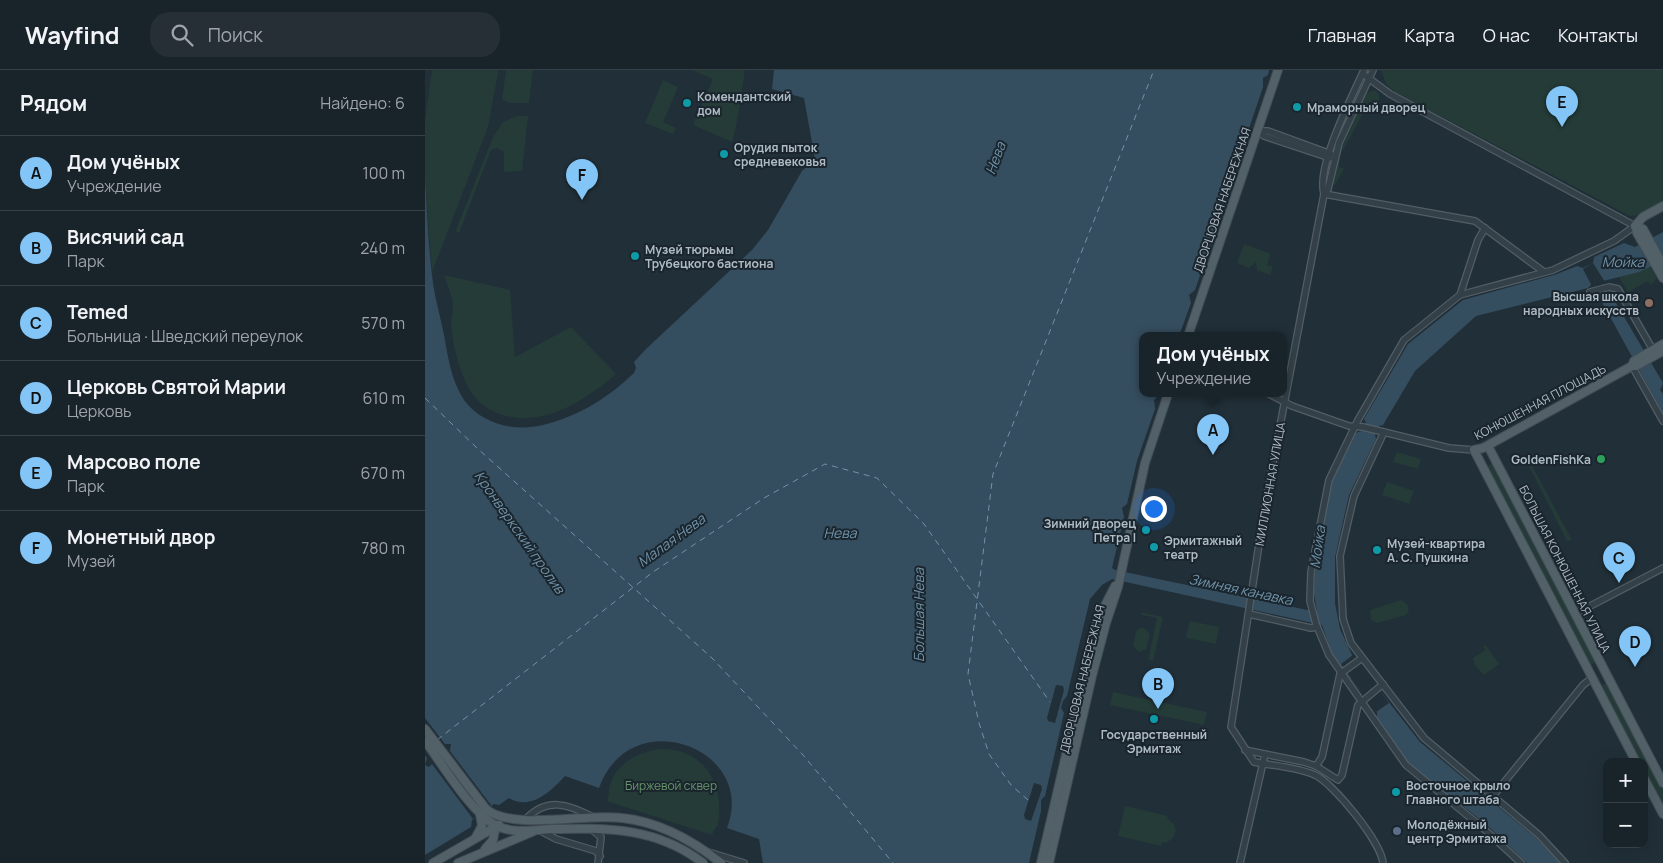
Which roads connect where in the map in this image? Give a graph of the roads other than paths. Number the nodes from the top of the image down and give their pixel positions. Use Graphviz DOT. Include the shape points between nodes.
graph roads {
  1 [pos="1278,70"];
  2 [pos="1373,70"];
  3 [pos="1363,72"];
  4 [pos="1369,78"];
  5 [pos="1258,131"];
  6 [pos="1331,156"];
  7 [pos="1323,194"];
  8 [pos="1663,206"];
  9 [pos="1663,212"];
  10 [pos="1635,226"];
  11 [pos="1485,228"];
  12 [pos="1660,264"];
  13 [pos="1544,272"];
  14 [pos="1663,278"];
  15 [pos="1592,291"];
  16 [pos="1460,295"];
  17 [pos="1189,332"];
  18 [pos="1663,344"];
  19 [pos="1663,351"];
  20 [pos="1650,354"];
  21 [pos="1634,364"];
  22 [pos="1287,385"];
  23 [pos="1167,397"];
  24 [pos="1275,397"];
  25 [pos="1285,397"];
  26 [pos="1284,401"];
  27 [pos="1663,421"];
  28 [pos="1355,426"];
  29 [pos="1381,432"];
  30 [pos="1487,446"];
  31 [pos="1474,450"];
  32 [pos="1495,461"];
  33 [pos="1483,467"];
  34 [pos="1663,568"];
  35 [pos="1119,582"];
  36 [pos="1250,612"];
  37 [pos="1575,614"];
  38 [pos="1317,626"];
  39 [pos="1360,659"];
  40 [pos="1605,671"];
  41 [pos="1343,672"];
  42 [pos="1592,678"];
  43 [pos="1380,686"];
  44 [pos="1363,700"];
  45 [pos="425,728"];
  46 [pos="425,741"];
  47 [pos="1245,750"];
  48 [pos="1265,754"];
  49 [pos="1634,758"];
  50 [pos="1263,764"];
  51 [pos="1316,766"];
  52 [pos="1663,783"];
  53 [pos="1648,786"];
  54 [pos="1493,796"];
  55 [pos="486,813"];
  56 [pos="1663,814"];
  57 [pos="595,818"];
  58 [pos="529,819"];
  59 [pos="497,826"];
  60 [pos="589,828"];
  61 [pos="538,830"];
  62 [pos="475,838"];
  63 [pos="706,851"];
  64 [pos="481,852"];
  65 [pos="600,856"];
  66 [pos="433,863"];
  67 [pos="458,863"];
  68 [pos="597,863"];
  69 [pos="703,863"];
  70 [pos="721,863"];
  71 [pos="745,863"];
  72 [pos="1041,863"];
  73 [pos="1049,863"];
  74 [pos="1240,863"];
  75 [pos="1383,863"];
  76 [pos="1521,863"];
  77 [pos="1565,863"];
  1 -- 5 [label="main road, ДВОРЦОВАЯ НАБЕРЕЖНАЯ"];
  2 -- 4 [label="street, МИЛЛИОННАЯ УЛИЦА"];
  3 -- 4 [label="street"];
  3 -- 6 [label="street, МИЛЛИОННАЯ УЛИЦА"];
  4 -- 6 [label="street, МИЛЛИОННАЯ УЛИЦА"];
  4 -- 10 [label="street" via="1393,95"];
  5 -- 6 [label="street" via="1264,136"];
  5 -- 17 [label="main road, ДВОРЦОВАЯ НАБЕРЕЖНАЯ"];
  6 -- 7 [label="street, МИЛЛИОННАЯ УЛИЦА" via="1328,189"];
  7 -- 11 [label="street" via="1475,221"];
  7 -- 22 [label="street, МИЛЛИОННАЯ УЛИЦА"];
  8 -- 10 [label="main road" via="1643,217"];
  9 -- 10 [label="main road"];
  10 -- 12 [label="main road" via="1643,229 1646,242"];
  10 -- 13 [label="street" via="1614,241"];
  11 -- 13 [label="street"];
  11 -- 16 [label="street" via="1477,240"];
  12 -- 14 [label="main road"];
  13 -- 16 [label="street"];
  15 -- 20 [label="street" via="1609,287 1620,292"];
  16 -- 28 [label="street" via="1405,340"];
  18 -- 20 [label="main road"];
  19 -- 20 [label="main road"];
  20 -- 21 [label="main road, КОНЮШЕННАЯ ПЛОЩАДЬ"];
  21 -- 27 [label="street"];
  21 -- 30 [label="main road, КОНЮШЕННАЯ ПЛОЩАДЬ"];
  23 -- 35 [label="main road" via="1145,464"];
  24 -- 26 [label="street, КОНЮШЕННАЯ ПЛОЩАДЬ"];
  25 -- 26 [label="street, МИЛЛИОННАЯ УЛИЦА"];
  26 -- 28 [label="street, КОНЮШЕННАЯ ПЛОЩАДЬ"];
  26 -- 36 [label="street, МИЛЛИОННАЯ УЛИЦА"];
  28 -- 29 [label="street, КОНЮШЕННАЯ ПЛОЩАДЬ"];
  28 -- 38 [label="street" via="1327,487 1309,592"];
  29 -- 31 [label="street, КОНЮШЕННАЯ ПЛОЩАДЬ" via="1457,450"];
  29 -- 39 [label="street" via="1354,496 1340,556 1343,623"];
  30 -- 31 [label="main road, КОНЮШЕННАЯ ПЛОЩАДЬ"];
  30 -- 32 [label="main road, БОЛЬШАЯ КОНЮШЕННАЯ УЛИЦА"];
  31 -- 33 [label="main road, БОЛЬШАЯ КОНЮШЕННАЯ УЛИЦА"];
  32 -- 33 [label="main road" via="1487,457 1482,462"];
  32 -- 37 [label="main road, БОЛЬШАЯ КОНЮШЕННАЯ УЛИЦА"];
  33 -- 42 [label="main road, БОЛЬШАЯ КОНЮШЕННАЯ УЛИЦА"];
  34 -- 37 [label="street"];
  35 -- 72 [label="main road, ДВОРЦОВАЯ НАБЕРЕЖНАЯ" via="1097,621"];
  35 -- 73 [label="main road, ДВОРЦОВАЯ НАБЕРЕЖНАЯ" via="1092,676"];
  36 -- 38 [label="street" via="1311,628"];
  36 -- 47 [label="street" via="1231,727"];
  37 -- 40 [label="main road, БОЛЬШАЯ КОНЮШЕННАЯ УЛИЦА"];
  38 -- 41 [label="street" via="1329,655"];
  39 -- 41 [label="street"];
  39 -- 43 [label="street"];
  40 -- 42 [label="main road"];
  40 -- 52 [label="main road, БОЛЬШАЯ КОНЮШЕННАЯ УЛИЦА"];
  41 -- 44 [label="street"];
  41 -- 51 [label="street" via="1322,757"];
  42 -- 49 [label="main road, БОЛЬШАЯ КОНЮШЕННАЯ УЛИЦА"];
  42 -- 54 [label="street"];
  43 -- 44 [label="street"];
  43 -- 54 [label="street" via="1424,738"];
  44 -- 51 [label="street" via="1354,714 1340,778 1334,780"];
  44 -- 76 [label="street" via="1406,765"];
  45 -- 55 [label="main road"];
  46 -- 55 [label="main road"];
  47 -- 48 [label="street"];
  47 -- 50 [label="street" via="1254,762"];
  48 -- 50 [label="street"];
  48 -- 51 [label="street"];
  50 -- 74 [label="street"];
  50 -- 75 [label="street" via="1310,773 1324,780 1371,834"];
  53 -- 56 [label="main road"];
  54 -- 77 [label="street" via="1539,835"];
  55 -- 58 [label="main road"];
  55 -- 59 [label="main road"];
  55 -- 59 [label="main road"];
  55 -- 62 [label="main road"];
  57 -- 58 [label="main road"];
  57 -- 58 [label="street" via="557,804 540,807"];
  57 -- 63 [label="main road" via="640,821 684,836"];
  58 -- 59 [label="main road"];
  59 -- 61 [label="main road"];
  59 -- 62 [label="main road"];
  59 -- 64 [label="main road" via="493,840"];
  60 -- 61 [label="main road"];
  60 -- 65 [label="street" via="601,837"];
  60 -- 69 [label="main road" via="634,832 678,847"];
  61 -- 64 [label="main road"];
  61 -- 65 [label="street" via="596,851"];
  62 -- 66 [label="main road"];
  63 -- 70 [label="main road"];
  63 -- 71 [label="street"];
  64 -- 67 [label="main road"];
  65 -- 68 [label="street"];
}
